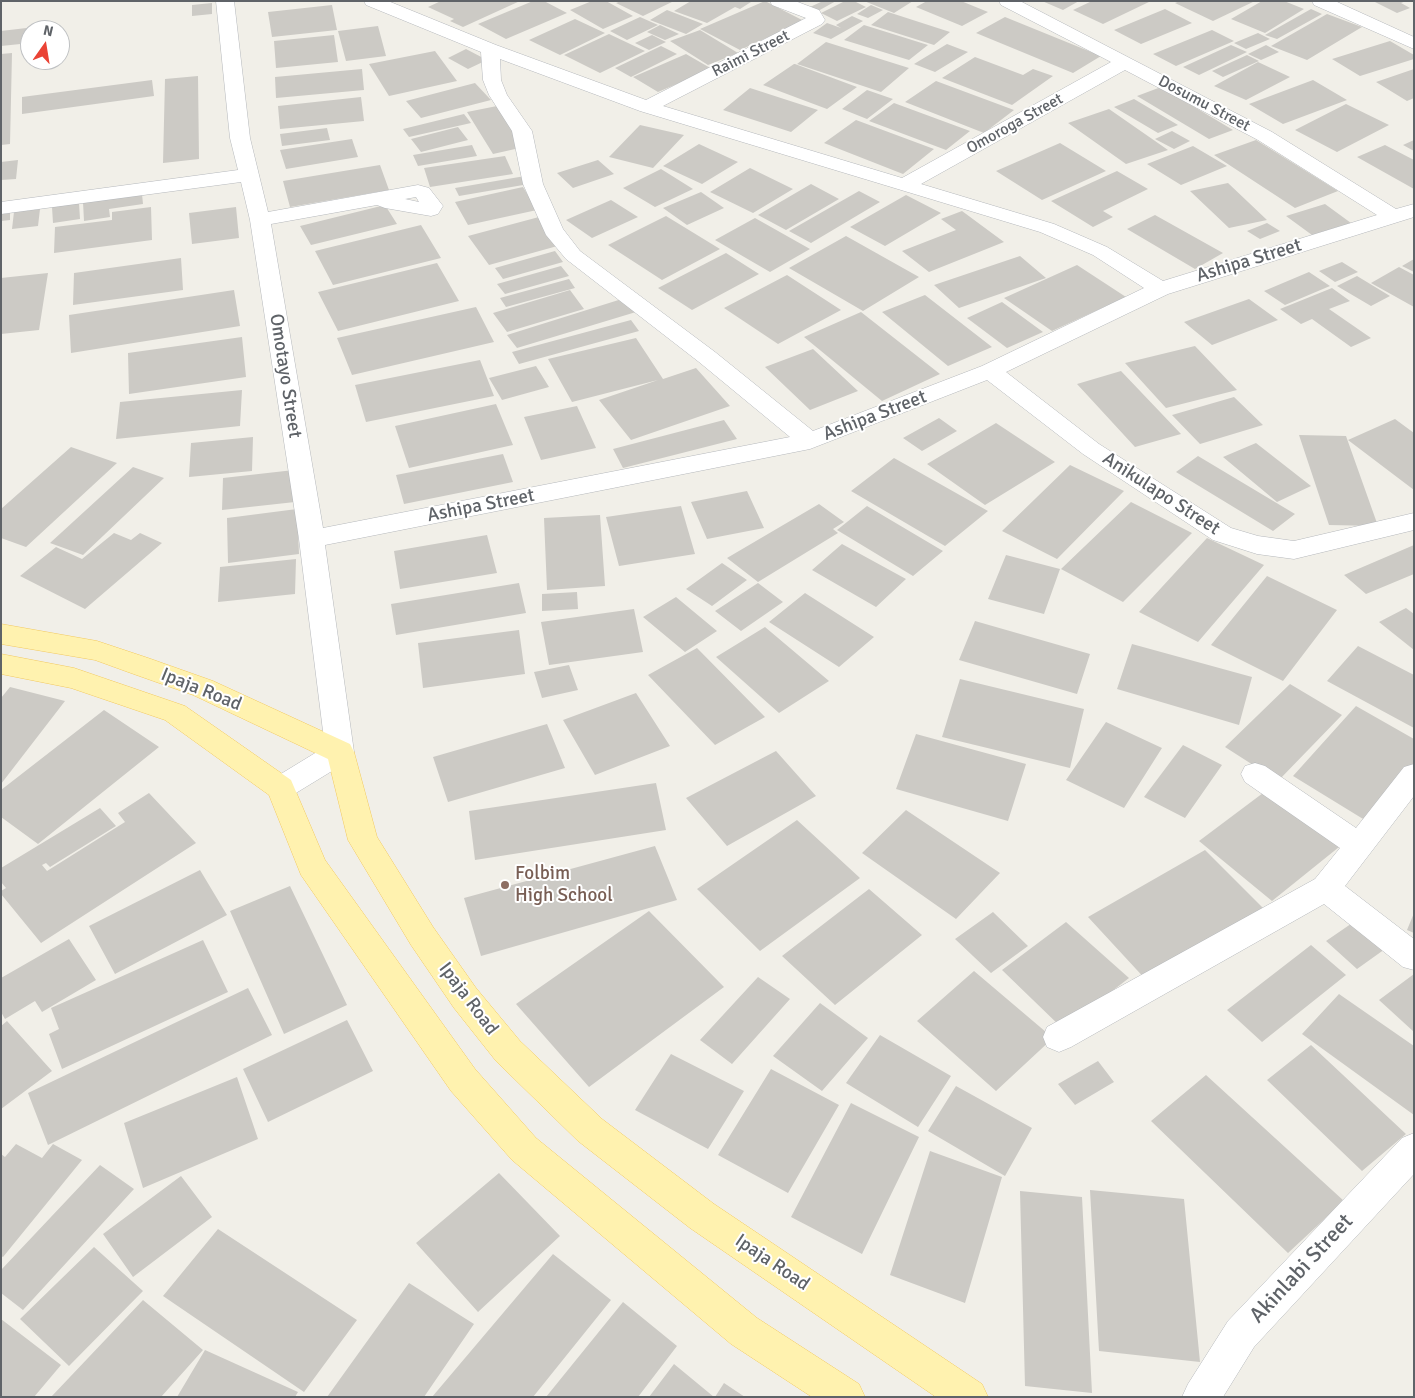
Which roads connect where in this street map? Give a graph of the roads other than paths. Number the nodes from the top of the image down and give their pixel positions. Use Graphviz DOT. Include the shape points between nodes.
graph roads {
  1 [pos="224,1"];
  2 [pos="372,1"];
  3 [pos="778,1"];
  4 [pos="1007,1"];
  5 [pos="1320,1"];
  6 [pos="1414,44"];
  7 [pos="490,49"];
  8 [pos="1125,62"];
  9 [pos="647,107"];
  10 [pos="248,175"];
  11 [pos="904,185"];
  12 [pos="385,202"];
  13 [pos="1,208"];
  14 [pos="1404,214"];
  15 [pos="260,220"];
  16 [pos="1160,288"];
  17 [pos="990,371"];
  18 [pos="810,441"];
  19 [pos="1414,521"];
  20 [pos="312,539"];
  21 [pos="1,634"];
  22 [pos="1,664"];
  23 [pos="340,752"];
  24 [pos="1255,774"];
  25 [pos="1414,775"];
  26 [pos="281,788"];
  27 [pos="1358,845"];
  28 [pos="1326,888"];
  29 [pos="1414,957"];
  30 [pos="1059,1037"];
  31 [pos="1414,1149"];
  32 [pos="846,1397"];
  33 [pos="969,1397"];
  34 [pos="1201,1397"];
  1 -- 10 [label="street, Omotayo Street" via="240,138"];
  2 -- 7 [label="street"];
  3 -- 9 [label="street, Raimi Street" via="813,14 816,20"];
  4 -- 8 [label="street, Dosumu Street"];
  5 -- 6 [label="street"];
  7 -- 9 [label="street"];
  7 -- 18 [label="street" via="492,80 522,132 533,184 553,231 574,255"];
  8 -- 11 [label="street, Omoroga Street"];
  8 -- 14 [label="street, Dosumu Street"];
  9 -- 11 [label="street"];
  10 -- 13 [label="street"];
  10 -- 15 [label="street, Omotayo Street"];
  11 -- 16 [label="street" via="1047,228 1100,252"];
  12 -- 15 [label="street" via="431,210 433,206 418,191"];
  14 -- 16 [label="street, Ashipa Street"];
  15 -- 20 [label="street, Omotayo Street"];
  16 -- 17 [label="street, Ashipa Street"];
  17 -- 18 [label="street, Ashipa Street"];
  17 -- 19 [label="street, Anikulapo Street" via="1091,449 1222,534 1257,545 1294,550"];
  18 -- 20 [label="street, Ashipa Street"];
  20 -- 23 [label="street, Omotayo Street"];
  21 -- 23 [label="main road, Ipaja Road" via="97,651 147,668 203,688"];
  22 -- 26 [label="main road, Ipaja Road" via="74,678 175,713"];
  23 -- 26 [label="street"];
  23 -- 33 [label="main road, Ipaja Road" via="363,840 422,936 465,998 508,1051 590,1130 702,1216"];
  24 -- 27 [label="street"];
  25 -- 27 [label="street"];
  26 -- 32 [label="main road" via="312,866 462,1080 524,1149 744,1330"];
  27 -- 28 [label="street"];
  28 -- 29 [label="street"];
  28 -- 30 [label="street"];
  31 -- 34 [label="street, Akinlabi Street" via="1241,1334"];
}
